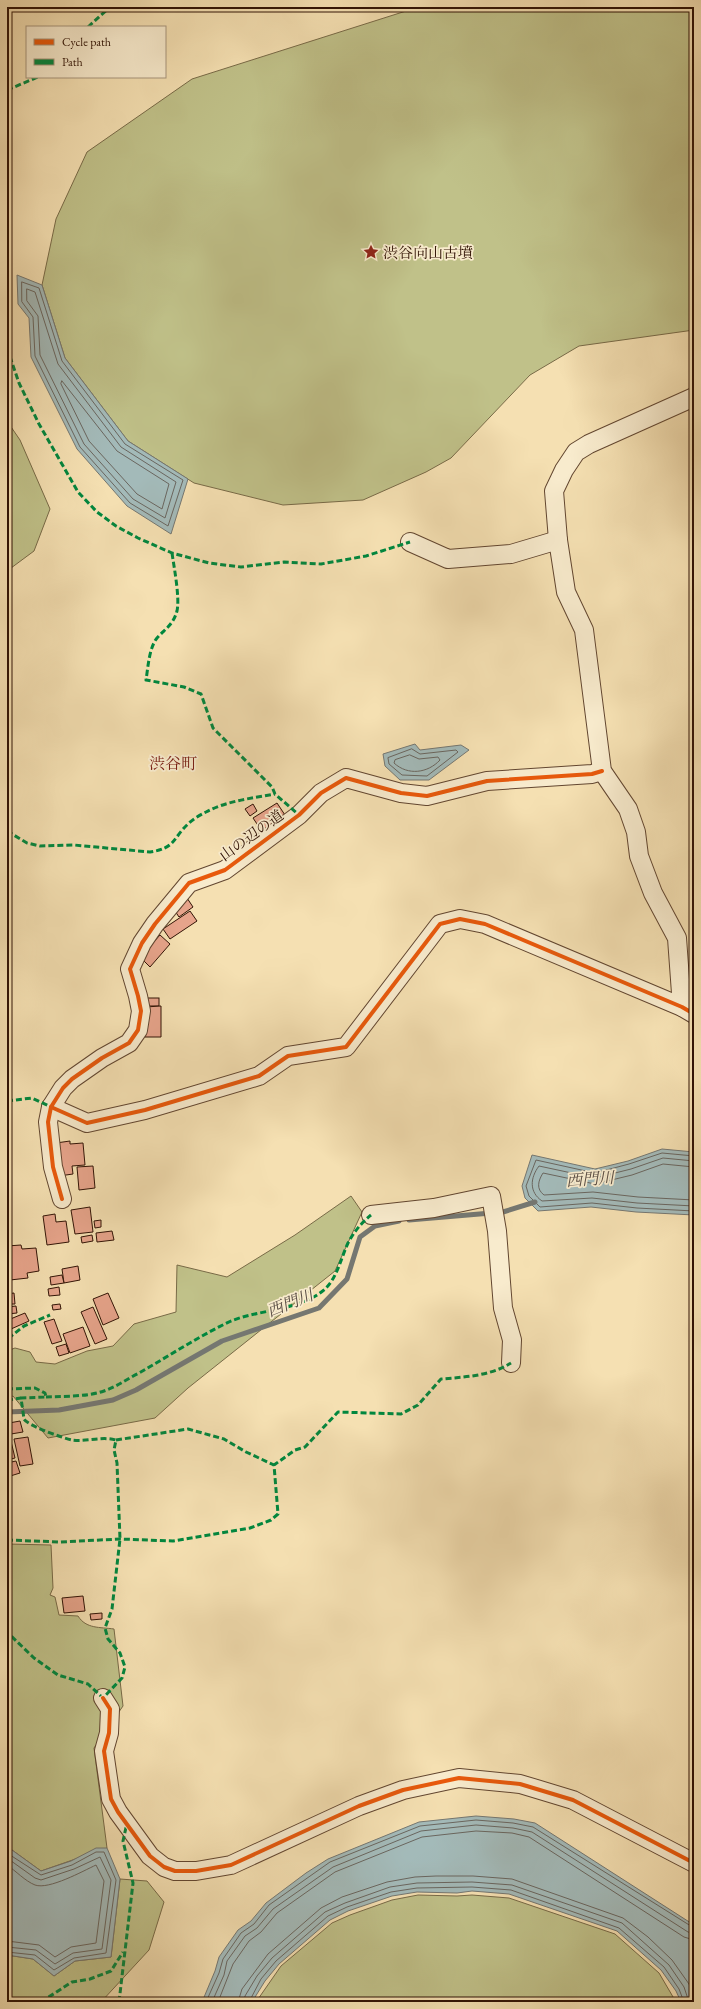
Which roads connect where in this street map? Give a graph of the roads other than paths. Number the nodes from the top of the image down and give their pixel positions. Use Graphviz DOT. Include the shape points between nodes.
graph roads {
  1 [pos="694,397"];
  2 [pos="558,540"];
  3 [pos="410,542"];
  4 [pos="602,771"];
  5 [pos="688,1010"];
  6 [pos="50,1107"];
  7 [pos="62,1199"];
  8 [pos="371,1215"];
  9 [pos="511,1363"];
  10 [pos="103,1698"];
  11 [pos="694,1863"];
  1 -- 2 [label="street" via="576,452 554,491"];
  2 -- 3 [label="street" via="511,554 448,559"];
  2 -- 4 [label="street" via="566,592 584,630"];
  4 -- 5 [label="street" via="628,809 636,832 639,856 653,893 677,938"];
  4 -- 6 [label="street, 山の辺の道" via="592,774 487,781 427,796 401,793 346,778 321,793 299,815 225,870 190,883 155,924 142,943 130,969 141,1011 138,1030 129,1043 72,1079"];
  5 -- 6 [label="street" via="485,924 460,919 440,924 346,1047 288,1056 259,1076 145,1110 87,1123"];
  6 -- 7 [label="street" via="48,1122 53,1167"];
  8 -- 9 [label="street" via="434,1208 491,1196 497,1231 503,1308 512,1340"];
  10 -- 11 [label="street" via="110,1709 109,1733 104,1751 111,1799 150,1856 164,1867 175,1871 196,1871 231,1865 359,1806 403,1790 459,1778 520,1784 574,1800"];
}
